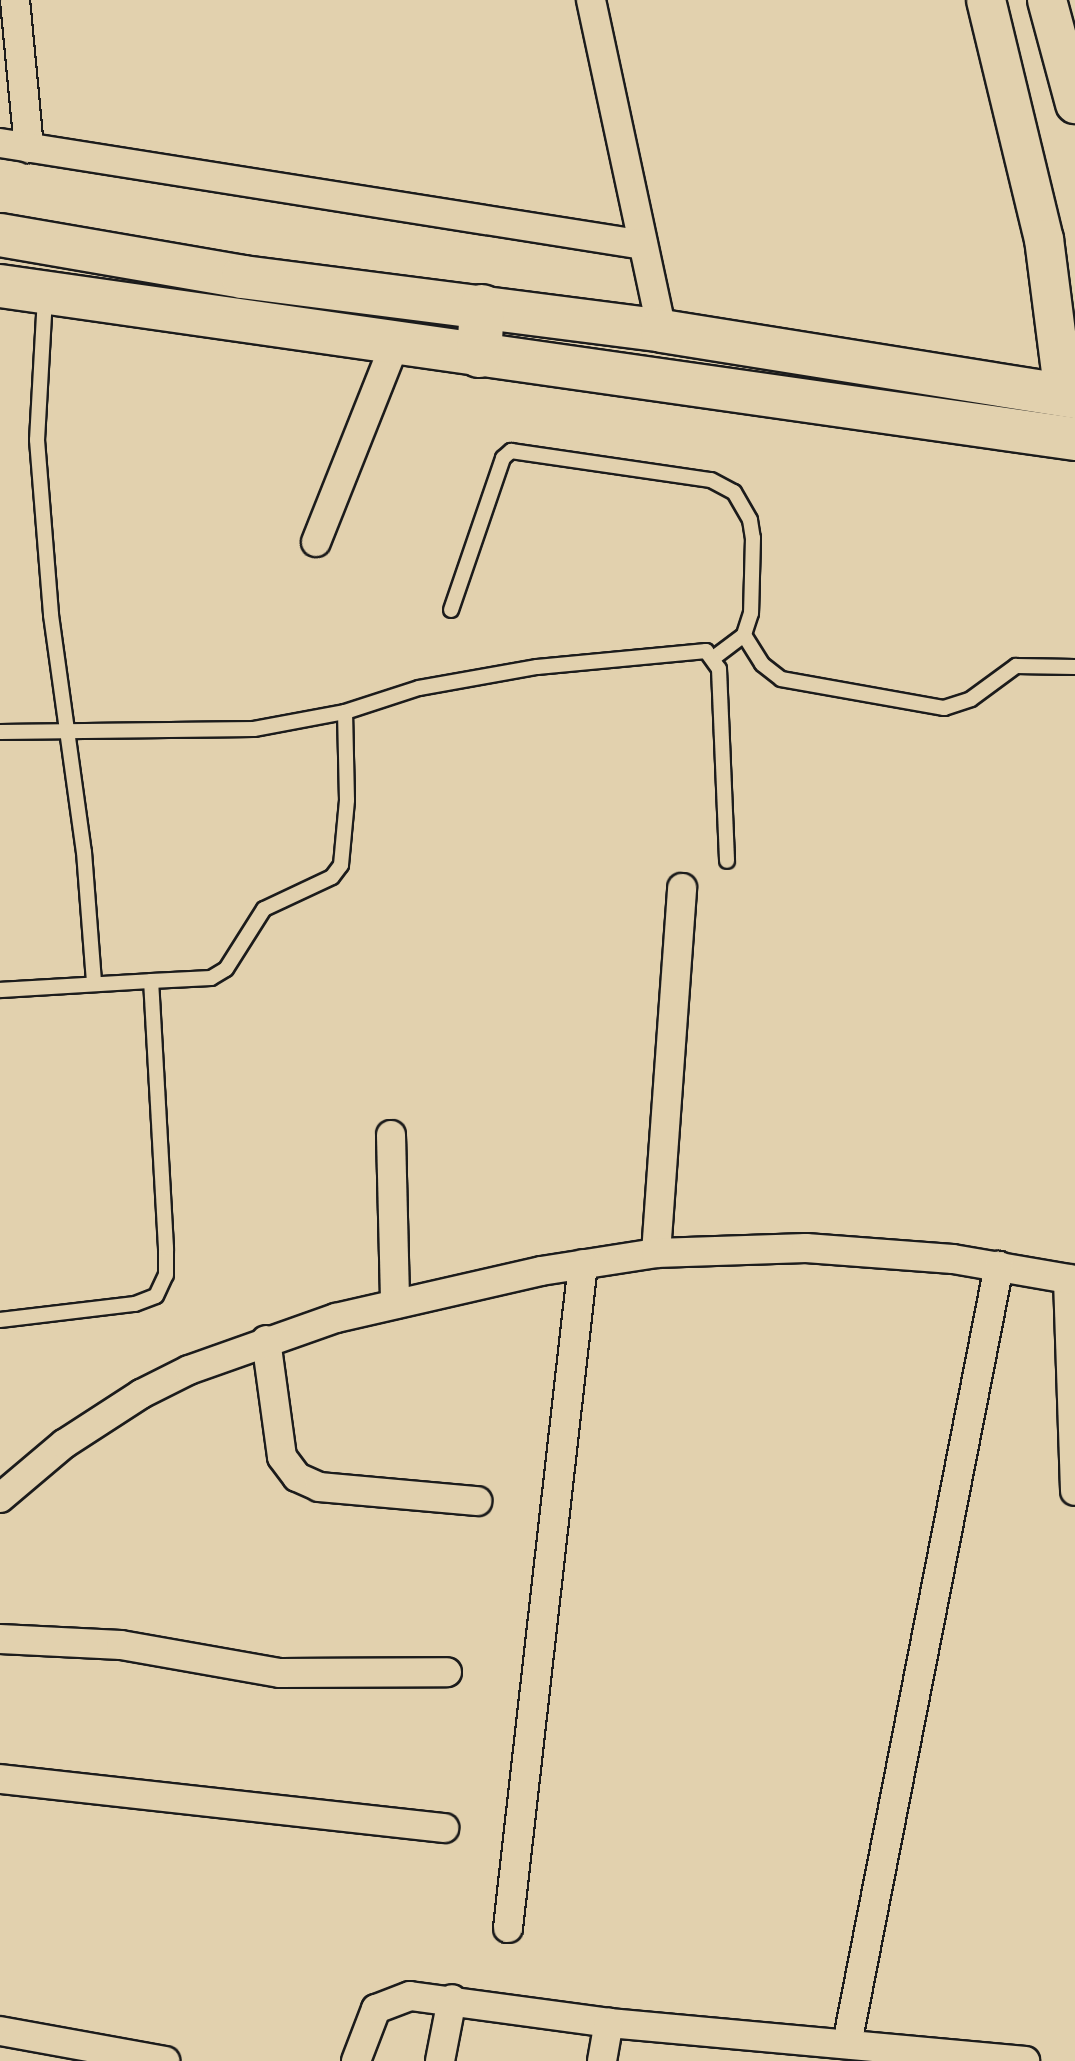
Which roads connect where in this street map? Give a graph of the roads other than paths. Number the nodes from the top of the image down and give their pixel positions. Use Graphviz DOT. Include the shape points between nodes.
graph roads {
  1 [pos="15,0"];
  2 [pos="591,0"];
  3 [pos="986,0"];
  4 [pos="1047,0"];
  5 [pos="1075,104"];
  6 [pos="0,143"];
  7 [pos="29,148"];
  8 [pos="0,235"];
  9 [pos="643,245"];
  10 [pos="0,286"];
  11 [pos="45,292"];
  12 [pos="482,307"];
  13 [pos="662,331"];
  14 [pos="395,343"];
  15 [pos="479,355"];
  16 [pos="1070,396"];
  17 [pos="1075,439"];
  18 [pos="316,542"];
  19 [pos="451,610"];
  20 [pos="744,635"];
  21 [pos="714,658"];
  22 [pos="1075,667"];
  23 [pos="345,712"];
  24 [pos="67,731"];
  25 [pos="0,732"];
  26 [pos="727,861"];
  27 [pos="682,888"];
  28 [pos="94,981"];
  29 [pos="151,981"];
  30 [pos="0,990"];
  31 [pos="391,1135"];
  32 [pos="656,1253"];
  33 [pos="583,1264"];
  34 [pos="999,1266"];
  35 [pos="1073,1277"];
  36 [pos="395,1304"];
  37 [pos="0,1320"];
  38 [pos="266,1340"];
  39 [pos="1075,1491"];
  40 [pos="0,1498"];
  41 [pos="477,1501"];
  42 [pos="0,1639"];
  43 [pos="447,1672"];
  44 [pos="0,1779"];
  45 [pos="444,1828"];
  46 [pos="508,1928"];
  47 [pos="452,1999"];
  48 [pos="609,2023"];
  49 [pos="0,2031"];
  50 [pos="847,2044"];
  51 [pos="165,2061"];
  52 [pos="356,2061"];
  53 [pos="440,2061"];
  54 [pos="602,2061"];
  55 [pos="1025,2061"];
  56 [pos="1037,2061"];
  1 -- 7 [label="street"];
  2 -- 9 [label="street"];
  3 -- 16 [label="street" via="1044,239"];
  4 -- 5 [label="street"];
  6 -- 7 [label="street"];
  7 -- 9 [label="street"];
  8 -- 12 [label="main road" via="243,277"];
  9 -- 13 [label="street"];
  10 -- 11 [label="main road"];
  11 -- 14 [label="main road"];
  11 -- 24 [label="lane" via="37,440 51,615"];
  12 -- 13 [label="main road"];
  12 -- 15 [label="highway"];
  13 -- 16 [label="main road"];
  14 -- 15 [label="main road"];
  14 -- 18 [label="street"];
  15 -- 17 [label="main road"];
  19 -- 20 [label="lane" via="503,458 523,450 711,480 734,492 750,520 753,538 751,613"];
  20 -- 21 [label="lane"];
  20 -- 22 [label="lane" via="762,664 781,679 944,708 971,699 1016,666"];
  21 -- 23 [label="lane" via="688,649 537,667 419,688"];
  21 -- 26 [label="lane" via="719,669"];
  23 -- 24 [label="lane" via="254,729"];
  23 -- 29 [label="lane" via="347,800 341,865 332,877 264,909 219,973 197,981"];
  24 -- 25 [label="lane"];
  24 -- 28 [label="lane"];
  27 -- 32 [label="street"];
  28 -- 29 [label="lane"];
  28 -- 30 [label="lane"];
  29 -- 37 [label="lane" via="166,1275 156,1296 135,1304"];
  31 -- 36 [label="street"];
  32 -- 33 [label="street"];
  32 -- 34 [label="street" via="806,1248"];
  33 -- 36 [label="street"];
  33 -- 46 [label="street"];
  34 -- 35 [label="street"];
  34 -- 50 [label="street"];
  35 -- 39 [label="street"];
  36 -- 38 [label="street"];
  38 -- 40 [label="street" via="141,1394 64,1444"];
  38 -- 41 [label="street" via="282,1457 297,1477 319,1487"];
  42 -- 43 [label="street" via="121,1645 280,1673"];
  44 -- 45 [label="street"];
  47 -- 48 [label="street"];
  47 -- 52 [label="street" via="392,1999 376,2009"];
  47 -- 53 [label="street"];
  48 -- 50 [label="street"];
  48 -- 54 [label="street"];
  49 -- 51 [label="street"];
  50 -- 55 [label="street"];
  55 -- 56 [label="street"];
}
